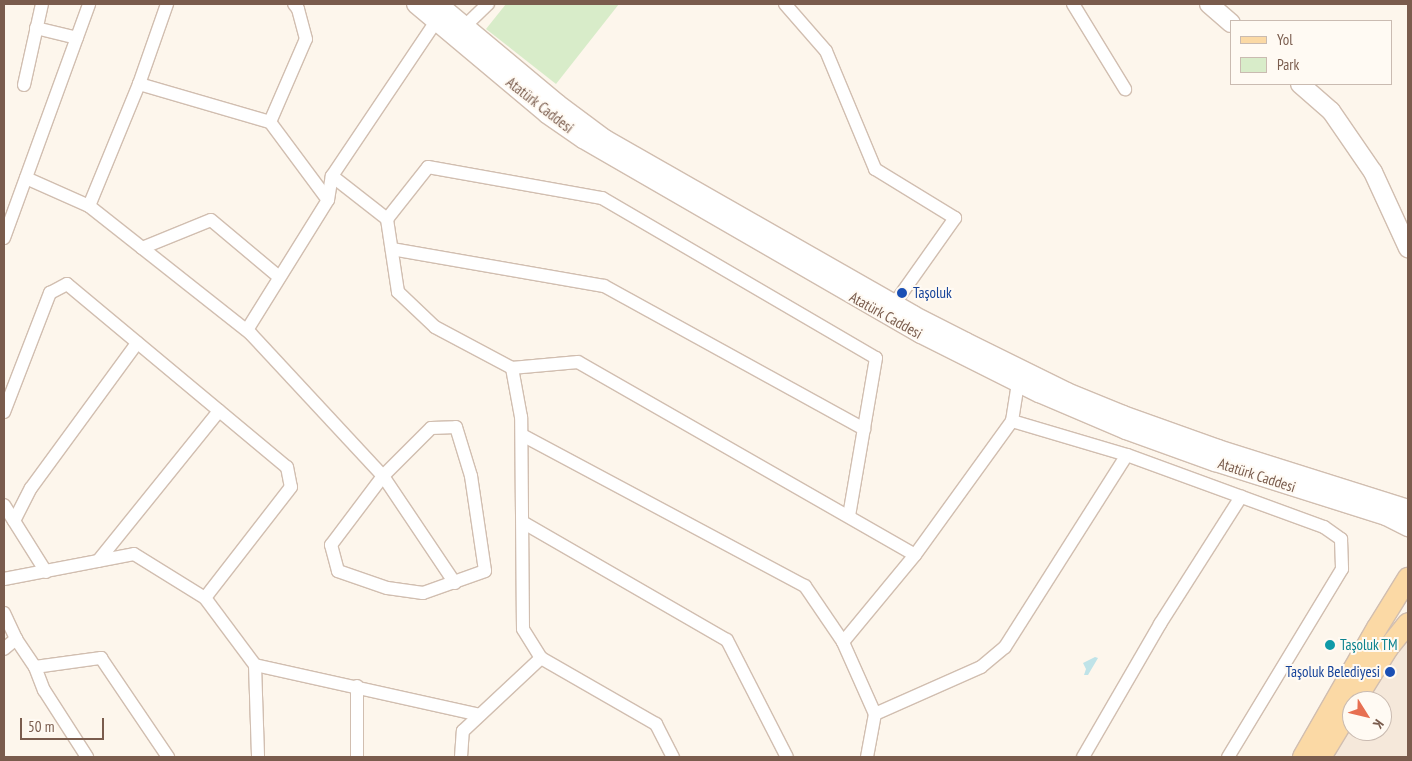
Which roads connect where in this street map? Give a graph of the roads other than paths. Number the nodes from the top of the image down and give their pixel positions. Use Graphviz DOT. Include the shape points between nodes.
graph roads {
  1 [pos="42,4"];
  2 [pos="89,4"];
  3 [pos="167,4"];
  4 [pos="294,4"];
  5 [pos="416,4"];
  6 [pos="488,4"];
  7 [pos="1073,4"];
  8 [pos="1209,4"];
  9 [pos="793,6"];
  10 [pos="437,12"];
  11 [pos="1230,22"];
  12 [pos="465,26"];
  13 [pos="36,28"];
  14 [pos="77,38"];
  15 [pos="139,84"];
  16 [pos="24,85"];
  17 [pos="1301,85"];
  18 [pos="1125,89"];
  19 [pos="270,122"];
  20 [pos="332,176"];
  21 [pos="26,178"];
  22 [pos="328,200"];
  23 [pos="88,206"];
  24 [pos="387,219"];
  25 [pos="4,238"];
  26 [pos="142,248"];
  27 [pos="1408,248"];
  28 [pos="392,249"];
  29 [pos="279,277"];
  30 [pos="894,304"];
  31 [pos="246,330"];
  32 [pos="137,342"];
  33 [pos="512,368"];
  34 [pos="1021,377"];
  35 [pos="220,411"];
  36 [pos="4,412"];
  37 [pos="1012,421"];
  38 [pos="864,429"];
  39 [pos="522,435"];
  40 [pos="1127,455"];
  41 [pos="384,476"];
  42 [pos="1241,497"];
  43 [pos="4,505"];
  44 [pos="1408,509"];
  45 [pos="849,516"];
  46 [pos="14,520"];
  47 [pos="524,523"];
  48 [pos="1408,526"];
  49 [pos="916,555"];
  50 [pos="98,561"];
  51 [pos="46,572"];
  52 [pos="1408,578"];
  53 [pos="4,579"];
  54 [pos="455,583"];
  55 [pos="205,598"];
  56 [pos="4,613"];
  57 [pos="1408,623"];
  58 [pos="16,640"];
  59 [pos="843,642"];
  60 [pos="4,649"];
  61 [pos="541,658"];
  62 [pos="255,665"];
  63 [pos="35,666"];
  64 [pos="357,686"];
  65 [pos="1361,691"];
  66 [pos="874,714"];
  67 [pos="480,715"];
  68 [pos="1342,722"];
  69 [pos="87,757"];
  70 [pos="168,757"];
  71 [pos="258,757"];
  72 [pos="357,757"];
  73 [pos="461,757"];
  74 [pos="673,757"];
  75 [pos="787,757"];
  76 [pos="868,757"];
  77 [pos="1083,757"];
  78 [pos="1228,757"];
  79 [pos="1303,757"];
  80 [pos="1321,757"];
  1 -- 13 [label="street"];
  2 -- 14 [label="street"];
  3 -- 15 [label="street"];
  4 -- 19 [label="street" via="306,39"];
  5 -- 10 [label="main road, Atatürk Caddesi"];
  6 -- 12 [label="street"];
  7 -- 18 [label="street"];
  8 -- 11 [label="main road"];
  9 -- 30 [label="street" via="826,51 875,169 955,218"];
  10 -- 12 [label="main road, Atatürk Caddesi"];
  10 -- 20 [label="street"];
  10 -- 34 [label="main road, Atatürk Caddesi" via="547,114 583,139 888,317"];
  12 -- 30 [label="main road, Atatürk Caddesi" via="558,104 606,139"];
  13 -- 14 [label="street"];
  13 -- 16 [label="street"];
  14 -- 21 [label="street"];
  15 -- 19 [label="street"];
  15 -- 23 [label="street"];
  17 -- 27 [label="main road" via="1331,111 1373,172"];
  19 -- 22 [label="street"];
  20 -- 22 [label="street"];
  20 -- 24 [label="street"];
  21 -- 23 [label="street"];
  21 -- 25 [label="street"];
  22 -- 29 [label="street"];
  23 -- 26 [label="street"];
  24 -- 28 [label="street"];
  24 -- 38 [label="street" via="428,167 602,198 876,358"];
  26 -- 29 [label="street" via="211,220"];
  26 -- 31 [label="street"];
  28 -- 33 [label="street" via="398,292 435,327"];
  28 -- 38 [label="street" via="604,286"];
  29 -- 31 [label="street"];
  30 -- 34 [label="main road, Atatürk Caddesi"];
  31 -- 41 [label="street"];
  32 -- 35 [label="street"];
  32 -- 36 [label="street" via="67,284 50,293"];
  32 -- 46 [label="street" via="31,488"];
  33 -- 39 [label="street"];
  33 -- 45 [label="street" via="578,362"];
  34 -- 37 [label="street"];
  34 -- 44 [label="main road, Atatürk Caddesi" via="1176,435"];
  34 -- 48 [label="main road, Atatürk Caddesi" via="1082,412 1164,444"];
  35 -- 50 [label="street"];
  35 -- 55 [label="street" via="287,468 291,487"];
  37 -- 40 [label="street"];
  37 -- 49 [label="street"];
  38 -- 45 [label="street"];
  39 -- 47 [label="street"];
  39 -- 59 [label="street" via="805,586"];
  40 -- 42 [label="street"];
  40 -- 66 [label="street" via="1005,648 981,668"];
  41 -- 54 [label="street"];
  41 -- 54 [label="street" via="331,545 338,571 387,588 423,593"];
  41 -- 54 [label="street" via="431,428 456,427 471,476 486,571"];
  42 -- 77 [label="street" via="1160,624"];
  42 -- 78 [label="street" via="1324,527 1341,540 1342,568"];
  43 -- 46 [label="street"];
  45 -- 49 [label="street"];
  46 -- 51 [label="street"];
  47 -- 61 [label="street" via="523,629"];
  47 -- 75 [label="street" via="727,640"];
  49 -- 59 [label="street"];
  50 -- 51 [label="street"];
  50 -- 55 [label="street" via="134,554"];
  51 -- 53 [label="street"];
  52 -- 79 [label="main road"];
  55 -- 62 [label="street"];
  56 -- 58 [label="street"];
  57 -- 65 [label="main road"];
  58 -- 60 [label="street"];
  58 -- 63 [label="street"];
  59 -- 66 [label="street"];
  61 -- 67 [label="street"];
  61 -- 74 [label="street" via="656,724"];
  62 -- 64 [label="street"];
  62 -- 71 [label="street"];
  63 -- 69 [label="street" via="44,690"];
  63 -- 70 [label="street" via="101,658"];
  64 -- 67 [label="street"];
  64 -- 72 [label="street"];
  66 -- 76 [label="street"];
  67 -- 73 [label="street" via="463,731"];
  68 -- 80 [label="main road"];
}
